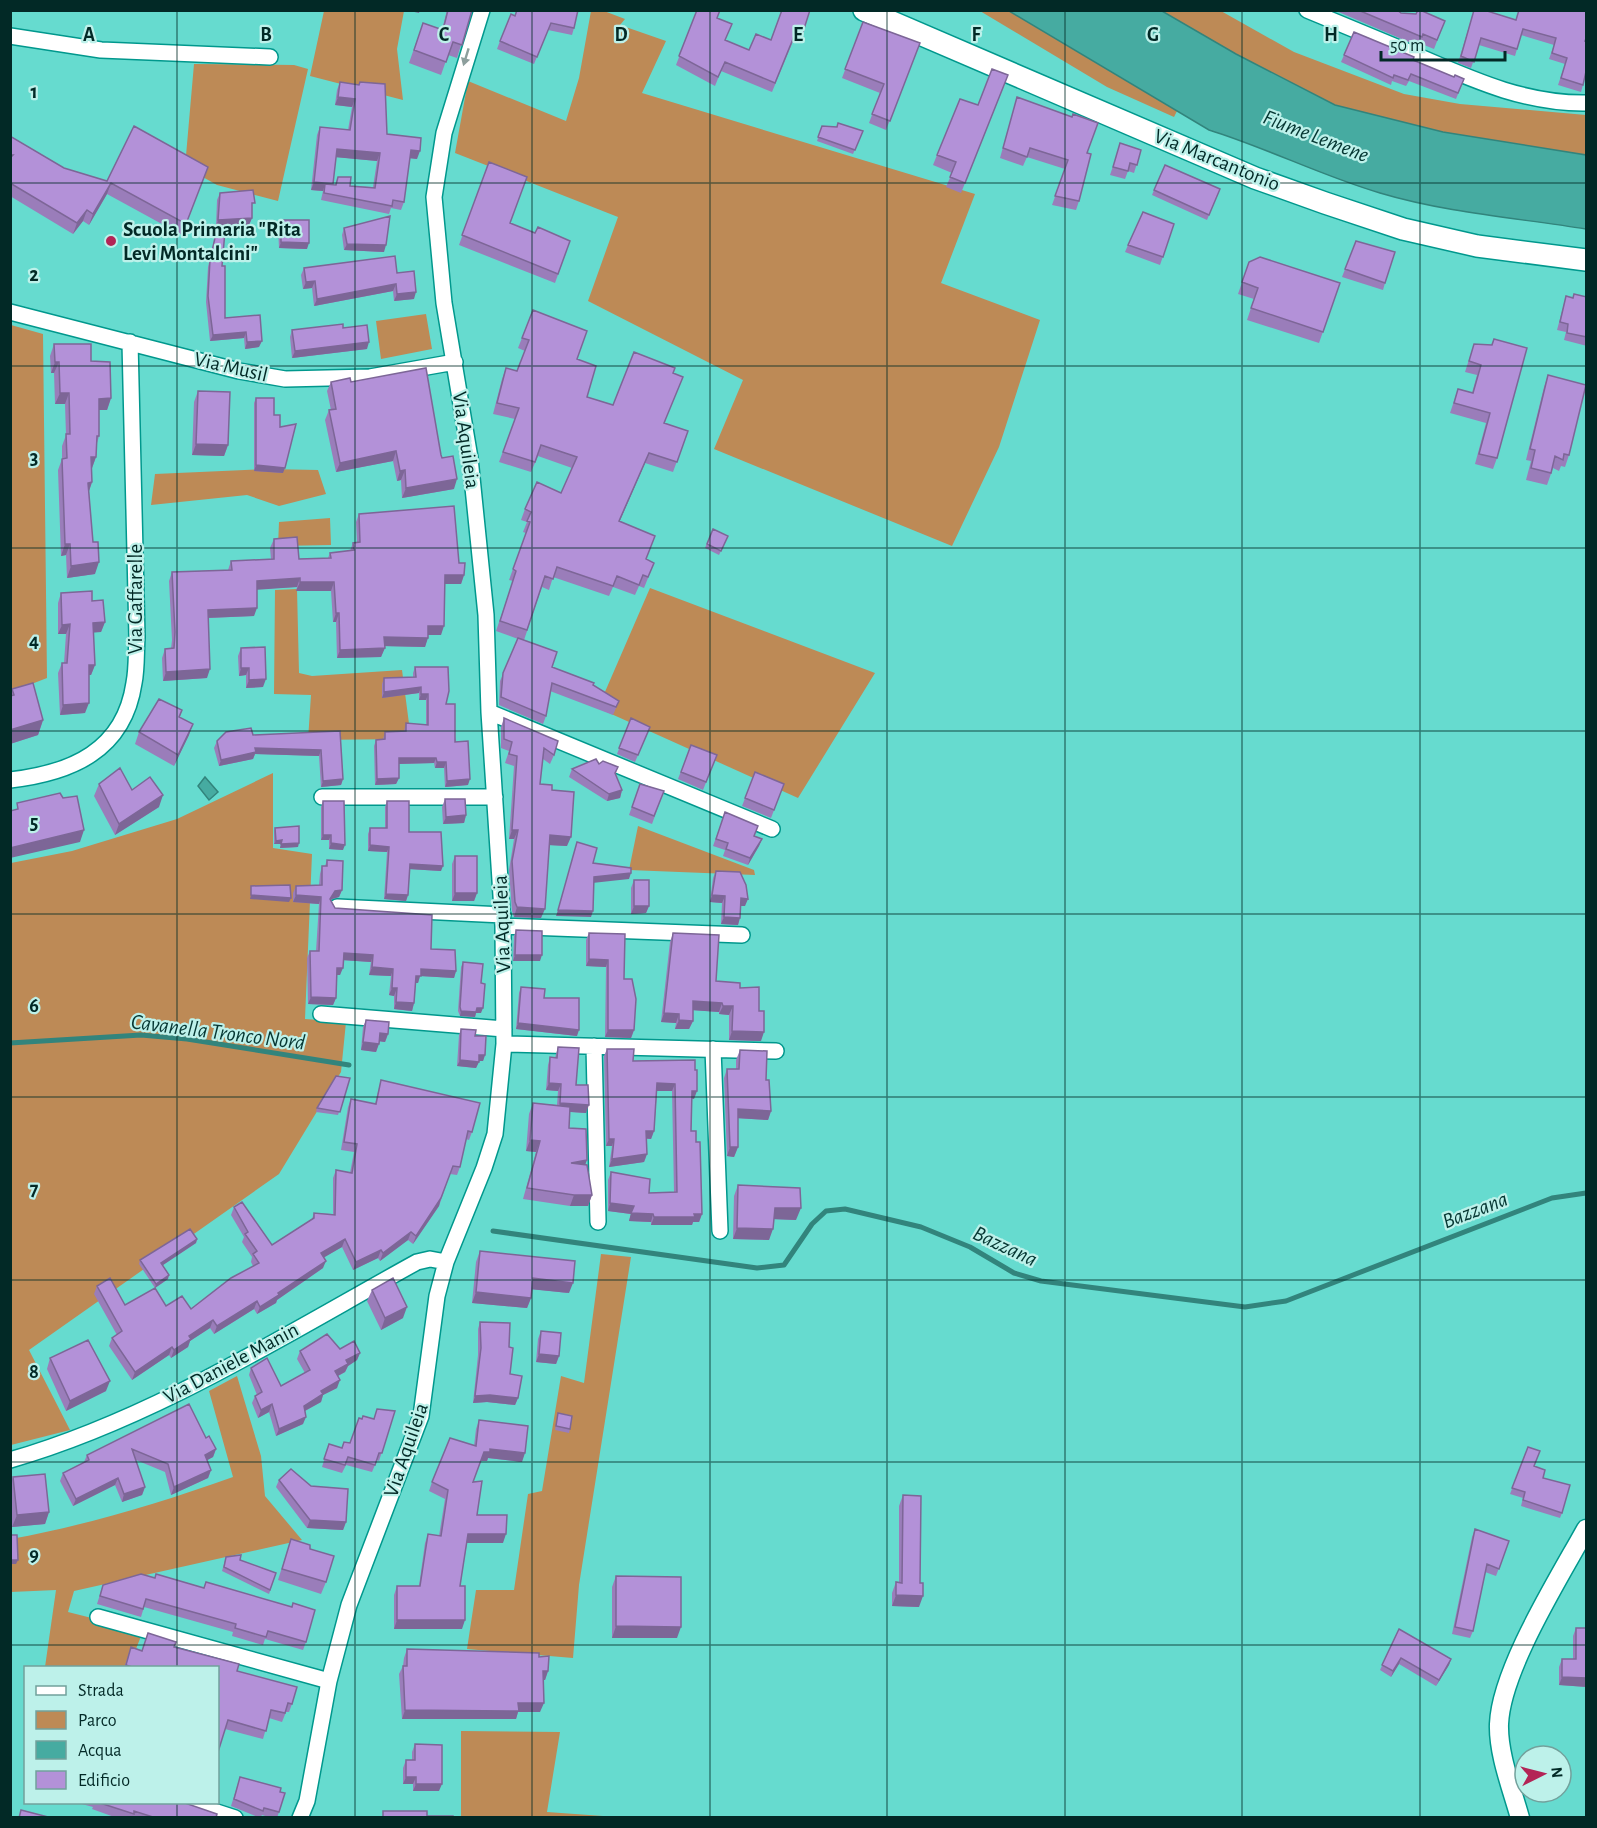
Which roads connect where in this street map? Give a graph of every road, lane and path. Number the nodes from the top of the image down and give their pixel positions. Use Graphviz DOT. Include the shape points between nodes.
graph roads {
  1 [pos="482,10"];
  2 [pos="864,10"];
  3 [pos="1307,10"];
  4 [pos="10,36"];
  5 [pos="270,57"];
  6 [pos="1587,103"];
  7 [pos="1587,260"];
  8 [pos="10,312"];
  9 [pos="130,342"];
  10 [pos="455,362"];
  11 [pos="489,712"];
  12 [pos="10,780"];
  13 [pos="322,797"];
  14 [pos="495,797"];
  15 [pos="772,829"];
  16 [pos="338,907"];
  17 [pos="503,921"];
  18 [pos="742,935"];
  19 [pos="321,1014"];
  20 [pos="504,1036"];
  21 [pos="594,1046"];
  22 [pos="713,1049"];
  23 [pos="776,1051"];
  24 [pos="598,1222"];
  25 [pos="720,1231"];
  26 [pos="446,1262"];
  27 [pos="10,1460"];
  28 [pos="1587,1529"];
  29 [pos="98,1617"];
  30 [pos="329,1681"];
  31 [pos="189,1804"];
  32 [pos="235,1818"];
  33 [pos="300,1818"];
  34 [pos="1520,1818"];
  1 -- 10 [label="street, Via Aquileia, one-way" via="444,133 434,197 444,303"];
  2 -- 7 [label="main road, Via Marcantonio" via="1256,178 1325,203 1403,229 1477,246"];
  3 -- 6 [label="street" via="1466,78 1523,97 1560,104"];
  4 -- 5 [label="street" via="101,50"];
  8 -- 9 [label="street, Via Musil"];
  9 -- 10 [label="street, Via Musil" via="238,371 285,379 370,377"];
  9 -- 12 [label="street, Via Gaffarelle" via="134,684 126,712 93,756 60,771"];
  10 -- 11 [label="street, Via Aquileia" via="470,458 485,603"];
  11 -- 14 [label="street, Via Aquileia"];
  11 -- 15 [label="street"];
  13 -- 14 [label="street"];
  14 -- 17 [label="street, Via Aquileia"];
  16 -- 17 [label="street"];
  17 -- 18 [label="street"];
  17 -- 20 [label="street, Via Aquileia"];
  19 -- 20 [label="street"];
  20 -- 21 [label="street"];
  20 -- 26 [label="street, Via Aquileia" via="495,1134"];
  21 -- 22 [label="street"];
  21 -- 24 [label="street"];
  22 -- 23 [label="street"];
  22 -- 25 [label="street"];
  26 -- 27 [label="street, Via Daniele Manin" via="417,1262 156,1404 58,1446"];
  26 -- 30 [label="street, Via Aquileia" via="437,1296 421,1416 349,1605"];
  28 -- 34 [label="street" via="1512,1670 1501,1703 1502,1746"];
  29 -- 30 [label="street"];
  30 -- 33 [label="street, Via Aquileia" via="309,1790"];
  31 -- 32 [label="street"];
}
